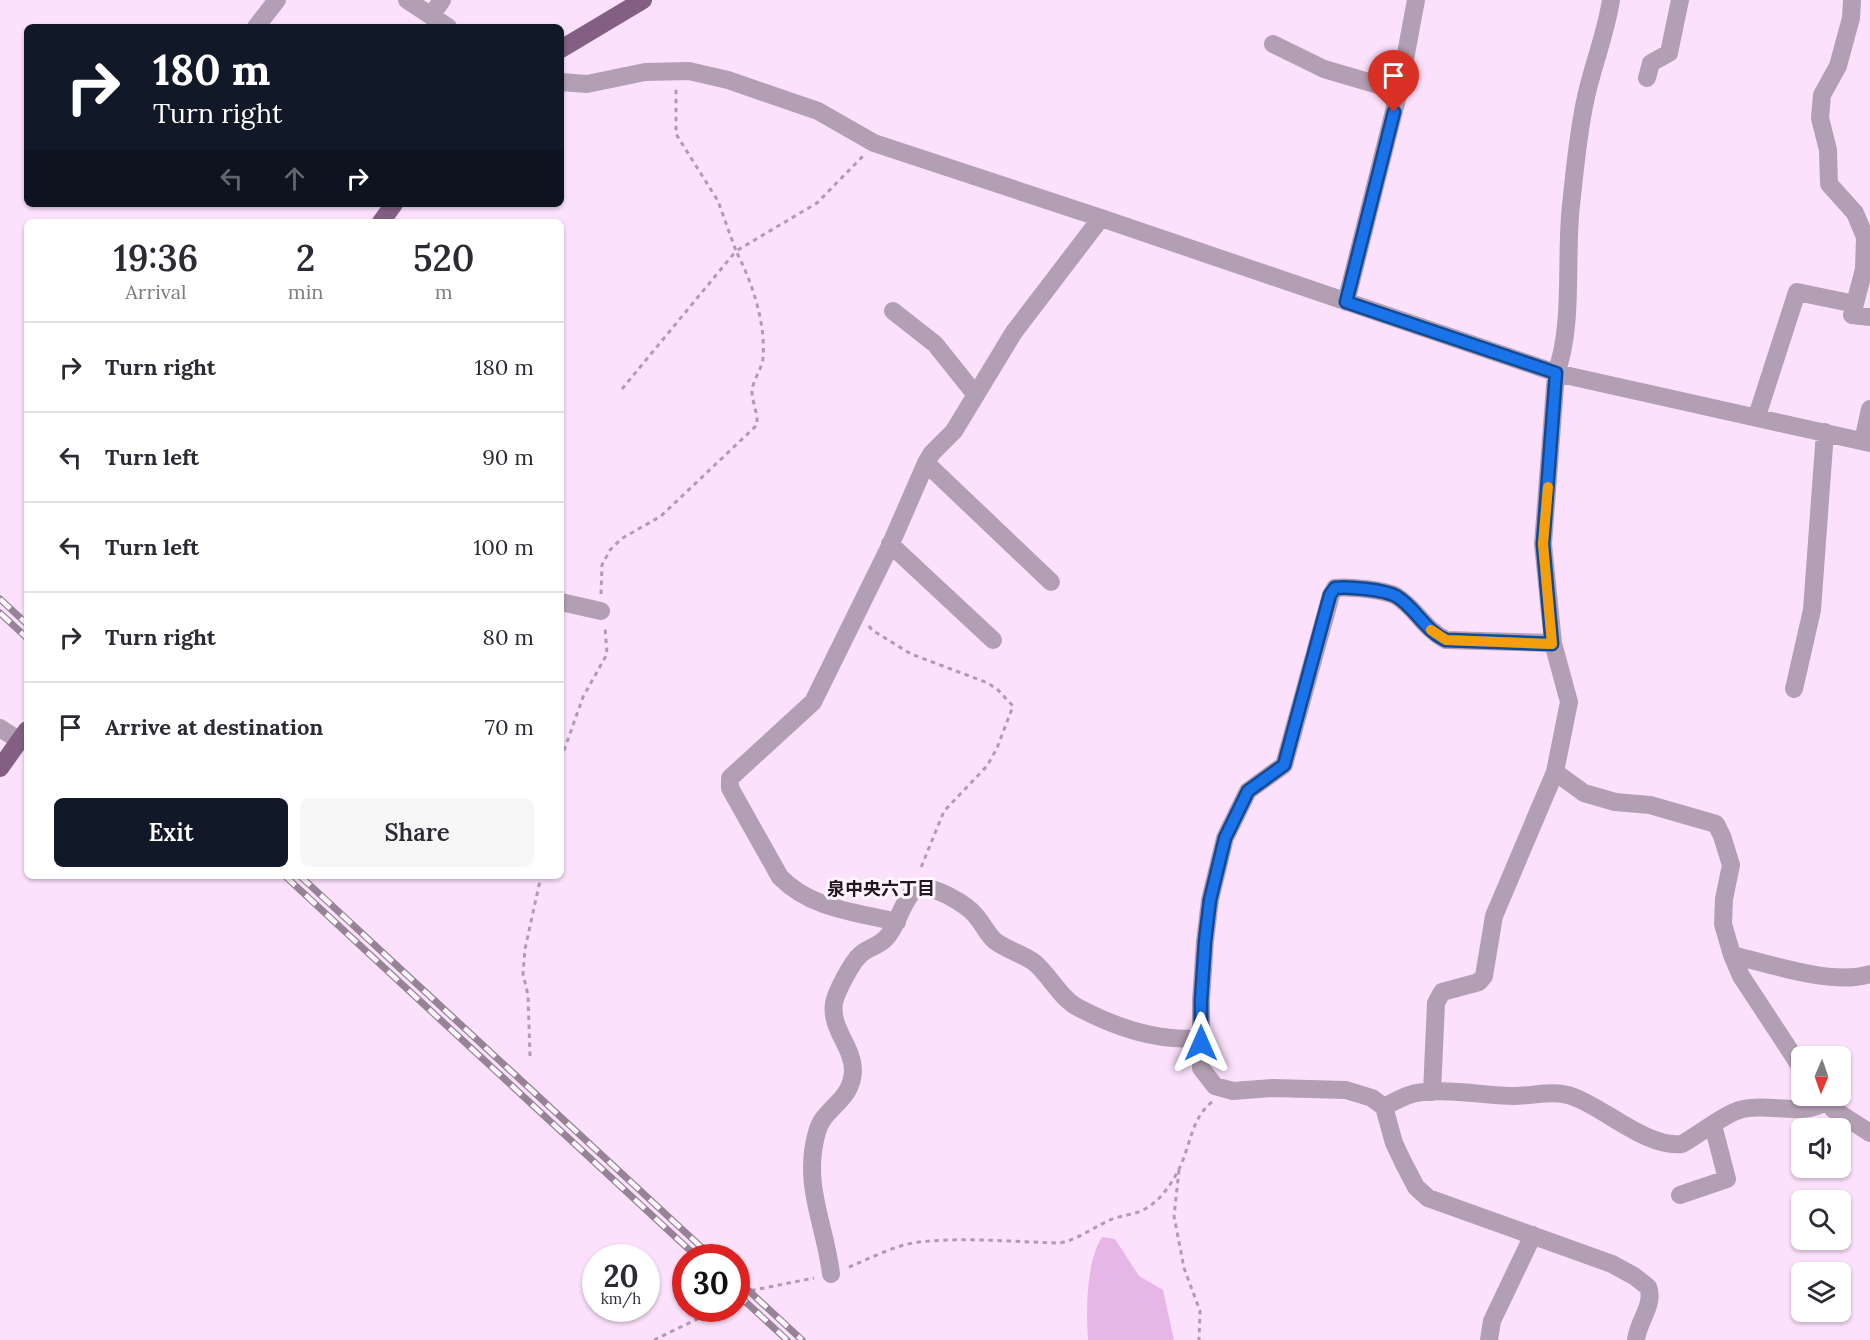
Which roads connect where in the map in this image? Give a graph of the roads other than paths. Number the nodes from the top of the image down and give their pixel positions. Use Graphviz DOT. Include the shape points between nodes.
graph roads {
  1 [pos="277,0"];
  2 [pos="406,0"];
  3 [pos="442,0"];
  4 [pos="643,0"];
  5 [pos="1416,0"];
  6 [pos="1611,0"];
  7 [pos="1680,0"];
  8 [pos="1852,0"];
  9 [pos="431,16"];
  10 [pos="258,24"];
  11 [pos="443,24"];
  12 [pos="1273,44"];
  13 [pos="564,47"];
  14 [pos="1647,78"];
  15 [pos="564,82"];
  16 [pos="1399,91"];
  17 [pos="1101,218"];
  18 [pos="1346,302"];
  19 [pos="1855,304"];
  20 [pos="893,311"];
  21 [pos="1870,317"];
  22 [pos="1556,373"];
  23 [pos="975,394"];
  24 [pos="1870,409"];
  25 [pos="1756,416"];
  26 [pos="1825,432"];
  27 [pos="1866,442"];
  28 [pos="926,463"];
  29 [pos="890,544"];
  30 [pos="1051,582"];
  31 [pos="564,603"];
  32 [pos="601,610"];
  33 [pos="993,640"];
  34 [pos="1552,644"];
  35 [pos="1794,689"];
  36 [pos="0,728"];
  37 [pos="23,735"];
  38 [pos="0,768"];
  39 [pos="1555,772"];
  40 [pos="897,922"];
  41 [pos="1731,955"];
  42 [pos="1870,974"];
  43 [pos="1200,1038"];
  44 [pos="1791,1052"];
  45 [pos="1432,1092"];
  46 [pos="1818,1106"];
  47 [pos="1831,1106"];
  48 [pos="1384,1107"];
  49 [pos="1713,1125"];
  50 [pos="1870,1133"];
  51 [pos="1680,1195"];
  52 [pos="1533,1235"];
  53 [pos="831,1274"];
  54 [pos="1489,1340"];
  55 [pos="1636,1340"];
  1 -- 10 [label="street"];
  2 -- 9 [label="street"];
  3 -- 9 [label="street"];
  4 -- 13 [label="main road"];
  5 -- 16 [label="street"];
  6 -- 22 [label="street" via="1585,98 1570,218 1565,317"];
  7 -- 14 [label="street" via="1669,53 1651,63"];
  8 -- 19 [label="street" via="1838,66 1822,94 1820,118 1828,150 1829,184 1856,213 1865,237 1864,268"];
  9 -- 11 [label="street"];
  12 -- 16 [label="street" via="1324,69"];
  15 -- 17 [label="street" via="587,84 645,72 688,72 728,80 818,111 874,143"];
  16 -- 18 [label="street"];
  17 -- 18 [label="street"];
  17 -- 23 [label="street" via="1014,332"];
  18 -- 22 [label="street"];
  19 -- 21 [label="street" via="1852,315"];
  19 -- 25 [label="street" via="1797,292"];
  20 -- 23 [label="street" via="935,344"];
  22 -- 25 [label="street"];
  22 -- 34 [label="street" via="1543,544"];
  23 -- 28 [label="street" via="954,431"];
  24 -- 27 [label="street"];
  25 -- 26 [label="street"];
  26 -- 27 [label="street"];
  26 -- 35 [label="street" via="1812,610"];
  28 -- 29 [label="street"];
  28 -- 30 [label="street"];
  29 -- 33 [label="street"];
  29 -- 40 [label="street" via="813,702 730,778 730,788 780,877 790,887 817,903"];
  31 -- 32 [label="street"];
  34 -- 39 [label="street" via="1569,702"];
  34 -- 43 [label="street" via="1446,640 1434,634 1395,595 1353,587 1335,588 1284,765 1248,791 1225,838 1210,900"];
  36 -- 37 [label="street"];
  37 -- 38 [label="main road"];
  39 -- 41 [label="street" via="1584,794 1650,805 1716,824 1731,865 1723,924"];
  39 -- 45 [label="street" via="1494,916 1484,976 1479,982 1442,992 1436,1003"];
  40 -- 43 [label="street" via="909,896 916,889 928,887 963,904 996,941 1033,962 1077,1007 1149,1036"];
  40 -- 53 [label="street" via="883,942 859,955 834,1002 834,1022 850,1055 852,1080 841,1102 820,1123 811,1180"];
  41 -- 42 [label="street" via="1834,978"];
  41 -- 44 [label="street"];
  43 -- 48 [label="street" via="1201,1068 1215,1086 1233,1091 1346,1090 1372,1098"];
  45 -- 48 [label="street" via="1409,1094"];
  45 -- 49 [label="street" via="1565,1094 1666,1144 1682,1144"];
  46 -- 49 [label="street" via="1803,1110 1743,1109"];
  47 -- 50 [label="street"];
  48 -- 52 [label="street" via="1403,1162 1416,1187 1428,1198"];
  49 -- 51 [label="street" via="1727,1179"];
  52 -- 54 [label="street" via="1492,1321"];
  52 -- 55 [label="street" via="1612,1264 1648,1287 1650,1301"];
}
